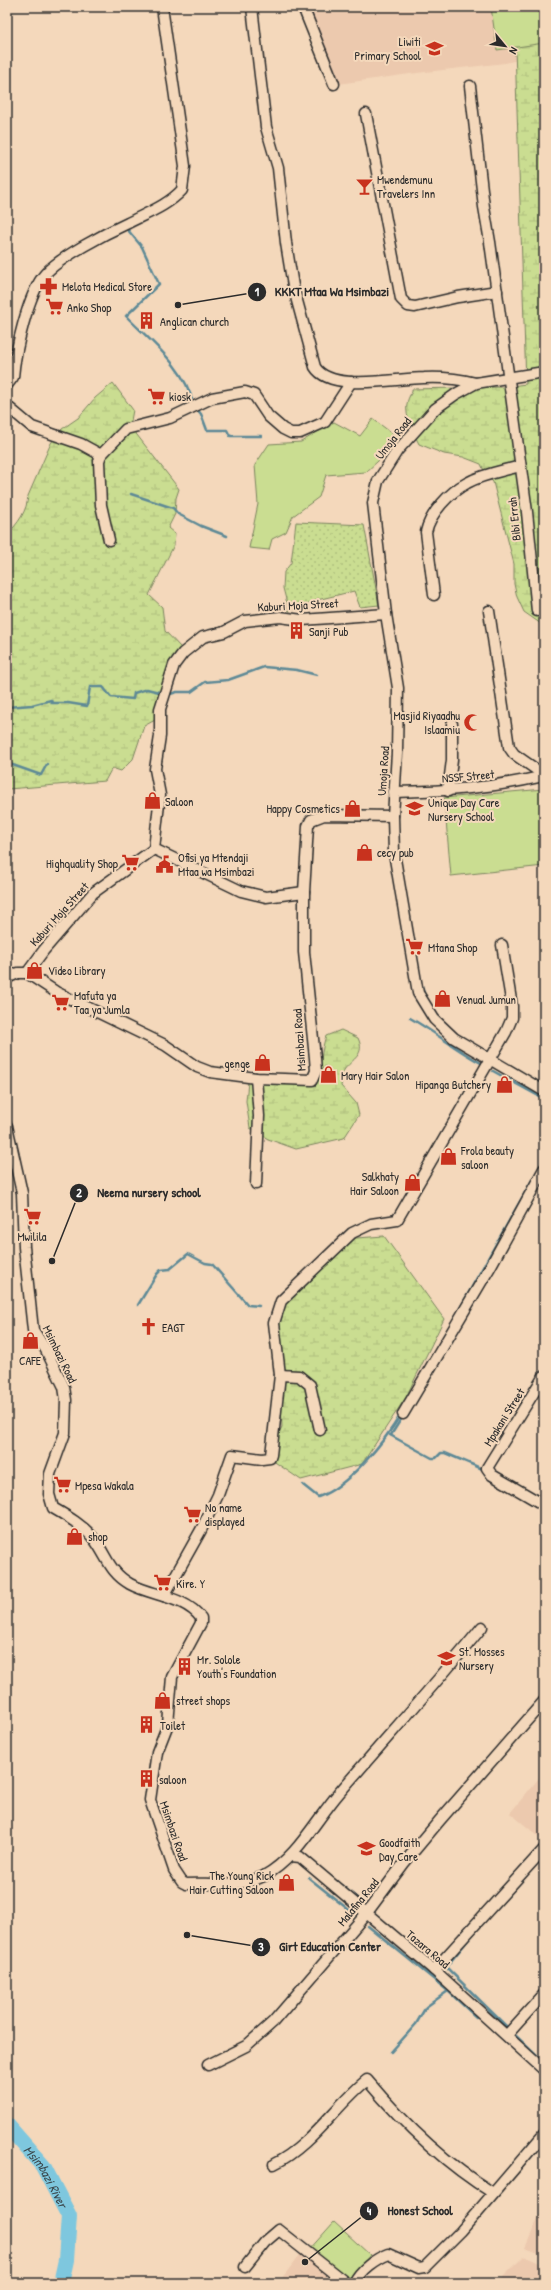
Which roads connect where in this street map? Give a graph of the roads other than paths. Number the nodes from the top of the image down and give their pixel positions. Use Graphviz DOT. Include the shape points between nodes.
graph roads {
  1 [pos="162,7"];
  2 [pos="252,7"];
  3 [pos="303,7"];
  4 [pos="334,84"];
  5 [pos="470,86"];
  6 [pos="366,114"];
  7 [pos="497,292"];
  8 [pos="544,372"];
  9 [pos="508,377"];
  10 [pos="351,382"];
  11 [pos="476,383"];
  12 [pos="7,385"];
  13 [pos="7,406"];
  14 [pos="101,455"];
  15 [pos="520,466"];
  16 [pos="109,540"];
  17 [pos="434,595"];
  18 [pos="489,611"];
  19 [pos="537,611"];
  20 [pos="386,614"];
  21 [pos="452,724"];
  22 [pos="544,776"];
  23 [pos="448,791"];
  24 [pos="394,792"];
  25 [pos="393,816"];
  26 [pos="154,849"];
  27 [pos="304,892"];
  28 [pos="502,945"];
  29 [pos="27,972"];
  30 [pos="7,978"];
  31 [pos="490,1060"];
  32 [pos="256,1078"];
  33 [pos="544,1091"];
  34 [pos="7,1126"];
  35 [pos="544,1169"];
  36 [pos="256,1184"];
  37 [pos="280,1375"];
  38 [pos="544,1376"];
  39 [pos="403,1414"];
  40 [pos="320,1430"];
  41 [pos="544,1505"];
  42 [pos="164,1596"];
  43 [pos="482,1627"];
  44 [pos="544,1701"];
  45 [pos="544,1849"];
  46 [pos="291,1856"];
  47 [pos="366,1914"];
  48 [pos="434,1970"];
  49 [pos="544,1994"];
  50 [pos="507,2035"];
  51 [pos="208,2065"];
  52 [pos="544,2070"];
  53 [pos="544,2134"];
  54 [pos="274,2164"];
  55 [pos="493,2193"];
  56 [pos="245,2267"];
  57 [pos="346,2283"];
  58 [pos="354,2283"];
  1 -- 12 [label="street" via="185,166 182,190 164,206 101,236 44,274 26,317 12,377"];
  2 -- 10 [label="street" via="266,126 278,168 286,243 298,309 319,373"];
  3 -- 4 [label="street"];
  5 -- 7 [label="street, Bibi Errah"];
  6 -- 7 [label="street" via="401,299 408,306 415,307 458,297"];
  7 -- 9 [label="street, Bibi Errah"];
  8 -- 9 [label="street"];
  9 -- 11 [label="street"];
  9 -- 15 [label="street, Bibi Errah"];
  10 -- 11 [label="street" via="444,378"];
  10 -- 14 [label="street" via="325,422 300,433 291,433 283,429 268,416 250,392 212,398 170,418 126,429"];
  11 -- 20 [label="street, Umoja Road" via="435,409 397,451 378,481 374,494 374,528"];
  13 -- 14 [label="street" via="32,427 81,444"];
  14 -- 16 [label="street" via="98,484"];
  15 -- 17 [label="street" via="486,475 466,484 434,514 426,532"];
  15 -- 19 [label="street, Bibi Errah"];
  18 -- 22 [label="street" via="509,747 514,754"];
  20 -- 24 [label="street, Umoja Road" via="398,688"];
  20 -- 26 [label="street, Kaburi Moja Street" via="302,620 280,617 245,621 224,632 203,637 183,653 174,665 160,709 160,736 155,769 160,795"];
  21 -- 23 [label="street" via="452,760"];
  22 -- 23 [label="street, NSSF Street" via="504,786"];
  23 -- 24 [label="street, NSSF Street"];
  24 -- 25 [label="street, Umoja Road"];
  25 -- 27 [label="street, Msimbazi Road" via="324,815 311,820 308,826"];
  25 -- 31 [label="street, Umoja Road" via="394,853 418,993 434,1019 454,1038"];
  26 -- 27 [label="street" via="241,891 266,897"];
  26 -- 29 [label="street, Kaburi Moja Street" via="93,893"];
  27 -- 32 [label="street, Msimbazi Road" via="304,952 315,1076 310,1081"];
  28 -- 31 [label="street" via="512,1018"];
  29 -- 30 [label="street"];
  29 -- 32 [label="street, Msimbazi Road" via="56,992 165,1045 197,1067 210,1072"];
  31 -- 33 [label="street, Umoja Road"];
  31 -- 37 [label="street" via="397,1220 372,1224 352,1232 281,1301 274,1323"];
  32 -- 36 [label="street" via="259,1116"];
  34 -- 42 [label="street, Msimbazi Road" via="22,1193 24,1247 33,1330 64,1387 66,1400 65,1434 50,1474 49,1494 53,1508 70,1518 94,1539 111,1569 119,1576 130,1584"];
  35 -- 39 [label="street" via="489,1269"];
  37 -- 40 [label="street" via="299,1376 310,1385"];
  37 -- 42 [label="street" via="276,1426 270,1458 232,1455 218,1495"];
  38 -- 41 [label="street, Mpakani Street" via="488,1471"];
  42 -- 46 [label="street, Msimbazi Road" via="188,1607 201,1620 172,1677 171,1709 157,1752 150,1791 150,1800 174,1870 178,1878 186,1884 249,1881 279,1866"];
  43 -- 46 [label="street" via="412,1712 337,1795"];
  44 -- 47 [label="street, Malafina Road" via="404,1863"];
  45 -- 48 [label="street"];
  46 -- 47 [label="street, Tazara Road" via="300,1857"];
  47 -- 48 [label="street, Tazara Road"];
  47 -- 51 [label="street, Malafina Road" via="259,2036 246,2046"];
  48 -- 50 [label="street, Tazara Road"];
  49 -- 50 [label="street"];
  50 -- 52 [label="street, Tazara Road"];
  53 -- 55 [label="street"];
  54 -- 55 [label="street" via="293,2152 345,2098 367,2080 396,2114 427,2144 469,2178"];
  55 -- 58 [label="street" via="461,2231 425,2267 419,2268 388,2254 368,2265"];
  56 -- 57 [label="street" via="265,2242 279,2230"];
}
